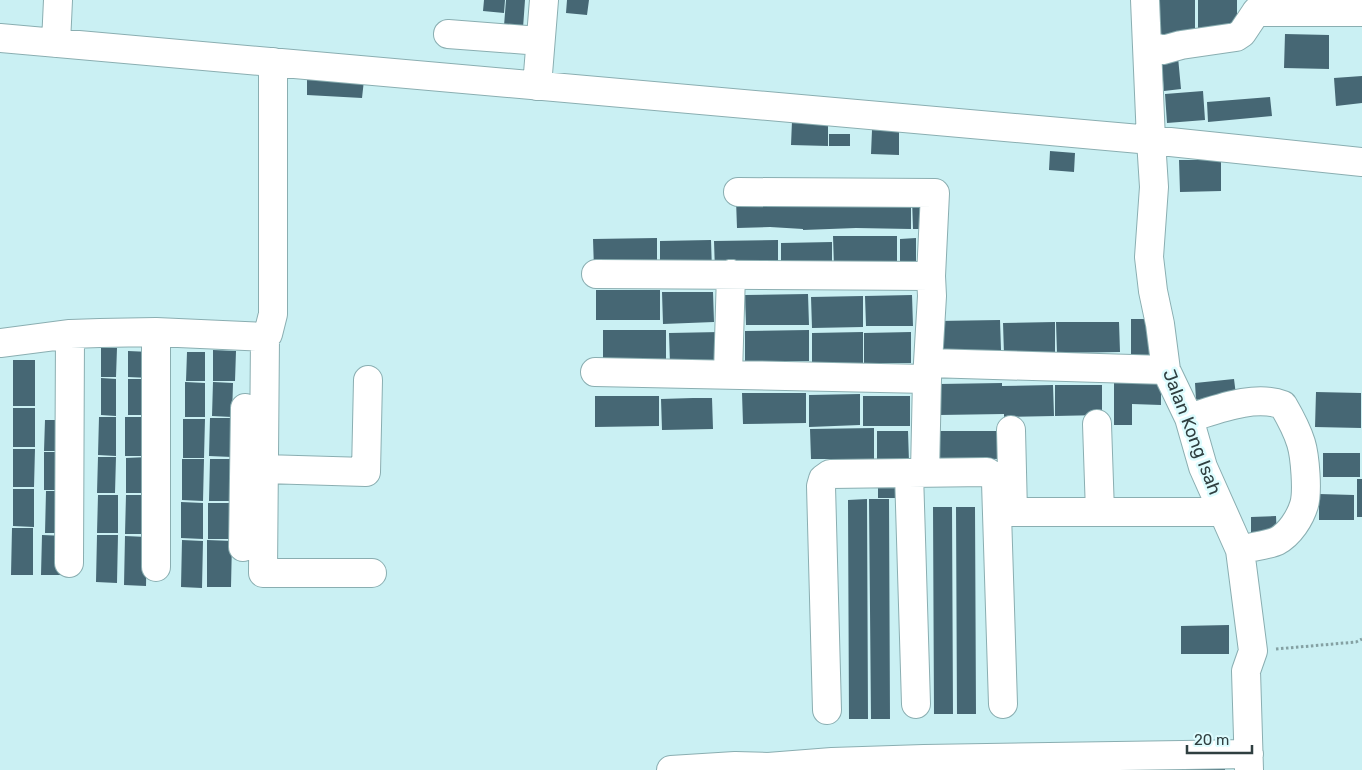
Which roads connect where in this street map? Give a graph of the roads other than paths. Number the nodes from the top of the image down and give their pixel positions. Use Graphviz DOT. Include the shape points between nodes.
graph roads {
  1 [pos="58,0"];
  2 [pos="544,0"];
  3 [pos="1145,0"];
  4 [pos="1261,6"];
  5 [pos="1362,12"];
  6 [pos="448,34"];
  7 [pos="0,38"];
  8 [pos="540,41"];
  9 [pos="56,43"];
  10 [pos="1146,44"];
  11 [pos="273,62"];
  12 [pos="537,86"];
  13 [pos="1151,140"];
  14 [pos="1362,162"];
  15 [pos="738,192"];
  16 [pos="596,274"];
  17 [pos="731,274"];
  18 [pos="931,276"];
  19 [pos="156,332"];
  20 [pos="70,334"];
  21 [pos="256,336"];
  22 [pos="0,343"];
  23 [pos="1166,370"];
  24 [pos="928,371"];
  25 [pos="595,372"];
  26 [pos="728,374"];
  27 [pos="368,380"];
  28 [pos="1189,418"];
  29 [pos="1097,424"];
  30 [pos="1011,430"];
  31 [pos="264,469"];
  32 [pos="917,472"];
  33 [pos="1100,512"];
  34 [pos="1222,512"];
  35 [pos="243,547"];
  36 [pos="1240,550"];
  37 [pos="69,563"];
  38 [pos="156,567"];
  39 [pos="372,573"];
  40 [pos="916,704"];
  41 [pos="1003,704"];
  42 [pos="827,710"];
  43 [pos="1249,762"];
  44 [pos="768,768"];
  45 [pos="670,770"];
  1 -- 9 [label="street"];
  2 -- 8 [label="street"];
  3 -- 10 [label="street, Jalan Kong Isah"];
  4 -- 5 [label="street"];
  4 -- 10 [label="street" via="1236,37 1163,50"];
  6 -- 8 [label="street"];
  7 -- 9 [label="street"];
  8 -- 12 [label="street"];
  9 -- 11 [label="street"];
  10 -- 13 [label="street, Jalan Kong Isah"];
  11 -- 12 [label="street"];
  11 -- 21 [label="street" via="273,314 268,334"];
  12 -- 13 [label="street"];
  13 -- 14 [label="street"];
  13 -- 23 [label="street, Jalan Kong Isah" via="1154,187 1149,257"];
  15 -- 18 [label="street" via="936,193"];
  16 -- 17 [label="street"];
  17 -- 18 [label="street"];
  17 -- 26 [label="street"];
  18 -- 24 [label="street"];
  19 -- 20 [label="street"];
  19 -- 21 [label="street"];
  19 -- 38 [label="street"];
  20 -- 22 [label="street"];
  20 -- 37 [label="street"];
  21 -- 31 [label="street"];
  21 -- 35 [label="street"];
  23 -- 24 [label="street"];
  23 -- 28 [label="street, Jalan Kong Isah"];
  24 -- 26 [label="street"];
  24 -- 32 [label="street"];
  25 -- 26 [label="street"];
  27 -- 31 [label="street" via="366,472"];
  28 -- 34 [label="street, Jalan Kong Isah" via="1202,467"];
  28 -- 36 [label="street" via="1243,403 1271,402 1283,405 1296,430 1304,461 1305,504 1288,532 1276,542"];
  29 -- 33 [label="street"];
  30 -- 33 [label="street" via="1013,512"];
  31 -- 39 [label="street" via="263,573"];
  32 -- 40 [label="street"];
  32 -- 41 [label="street" via="987,472 996,482"];
  32 -- 42 [label="street" via="830,474 821,482"];
  33 -- 34 [label="street"];
  34 -- 36 [label="street, Jalan Kong Isah"];
  36 -- 43 [label="street, Jalan Kong Isah" via="1252,651 1246,671"];
  43 -- 44 [label="street" via="924,760 832,762"];
  44 -- 45 [label="street" via="735,766"];
}
